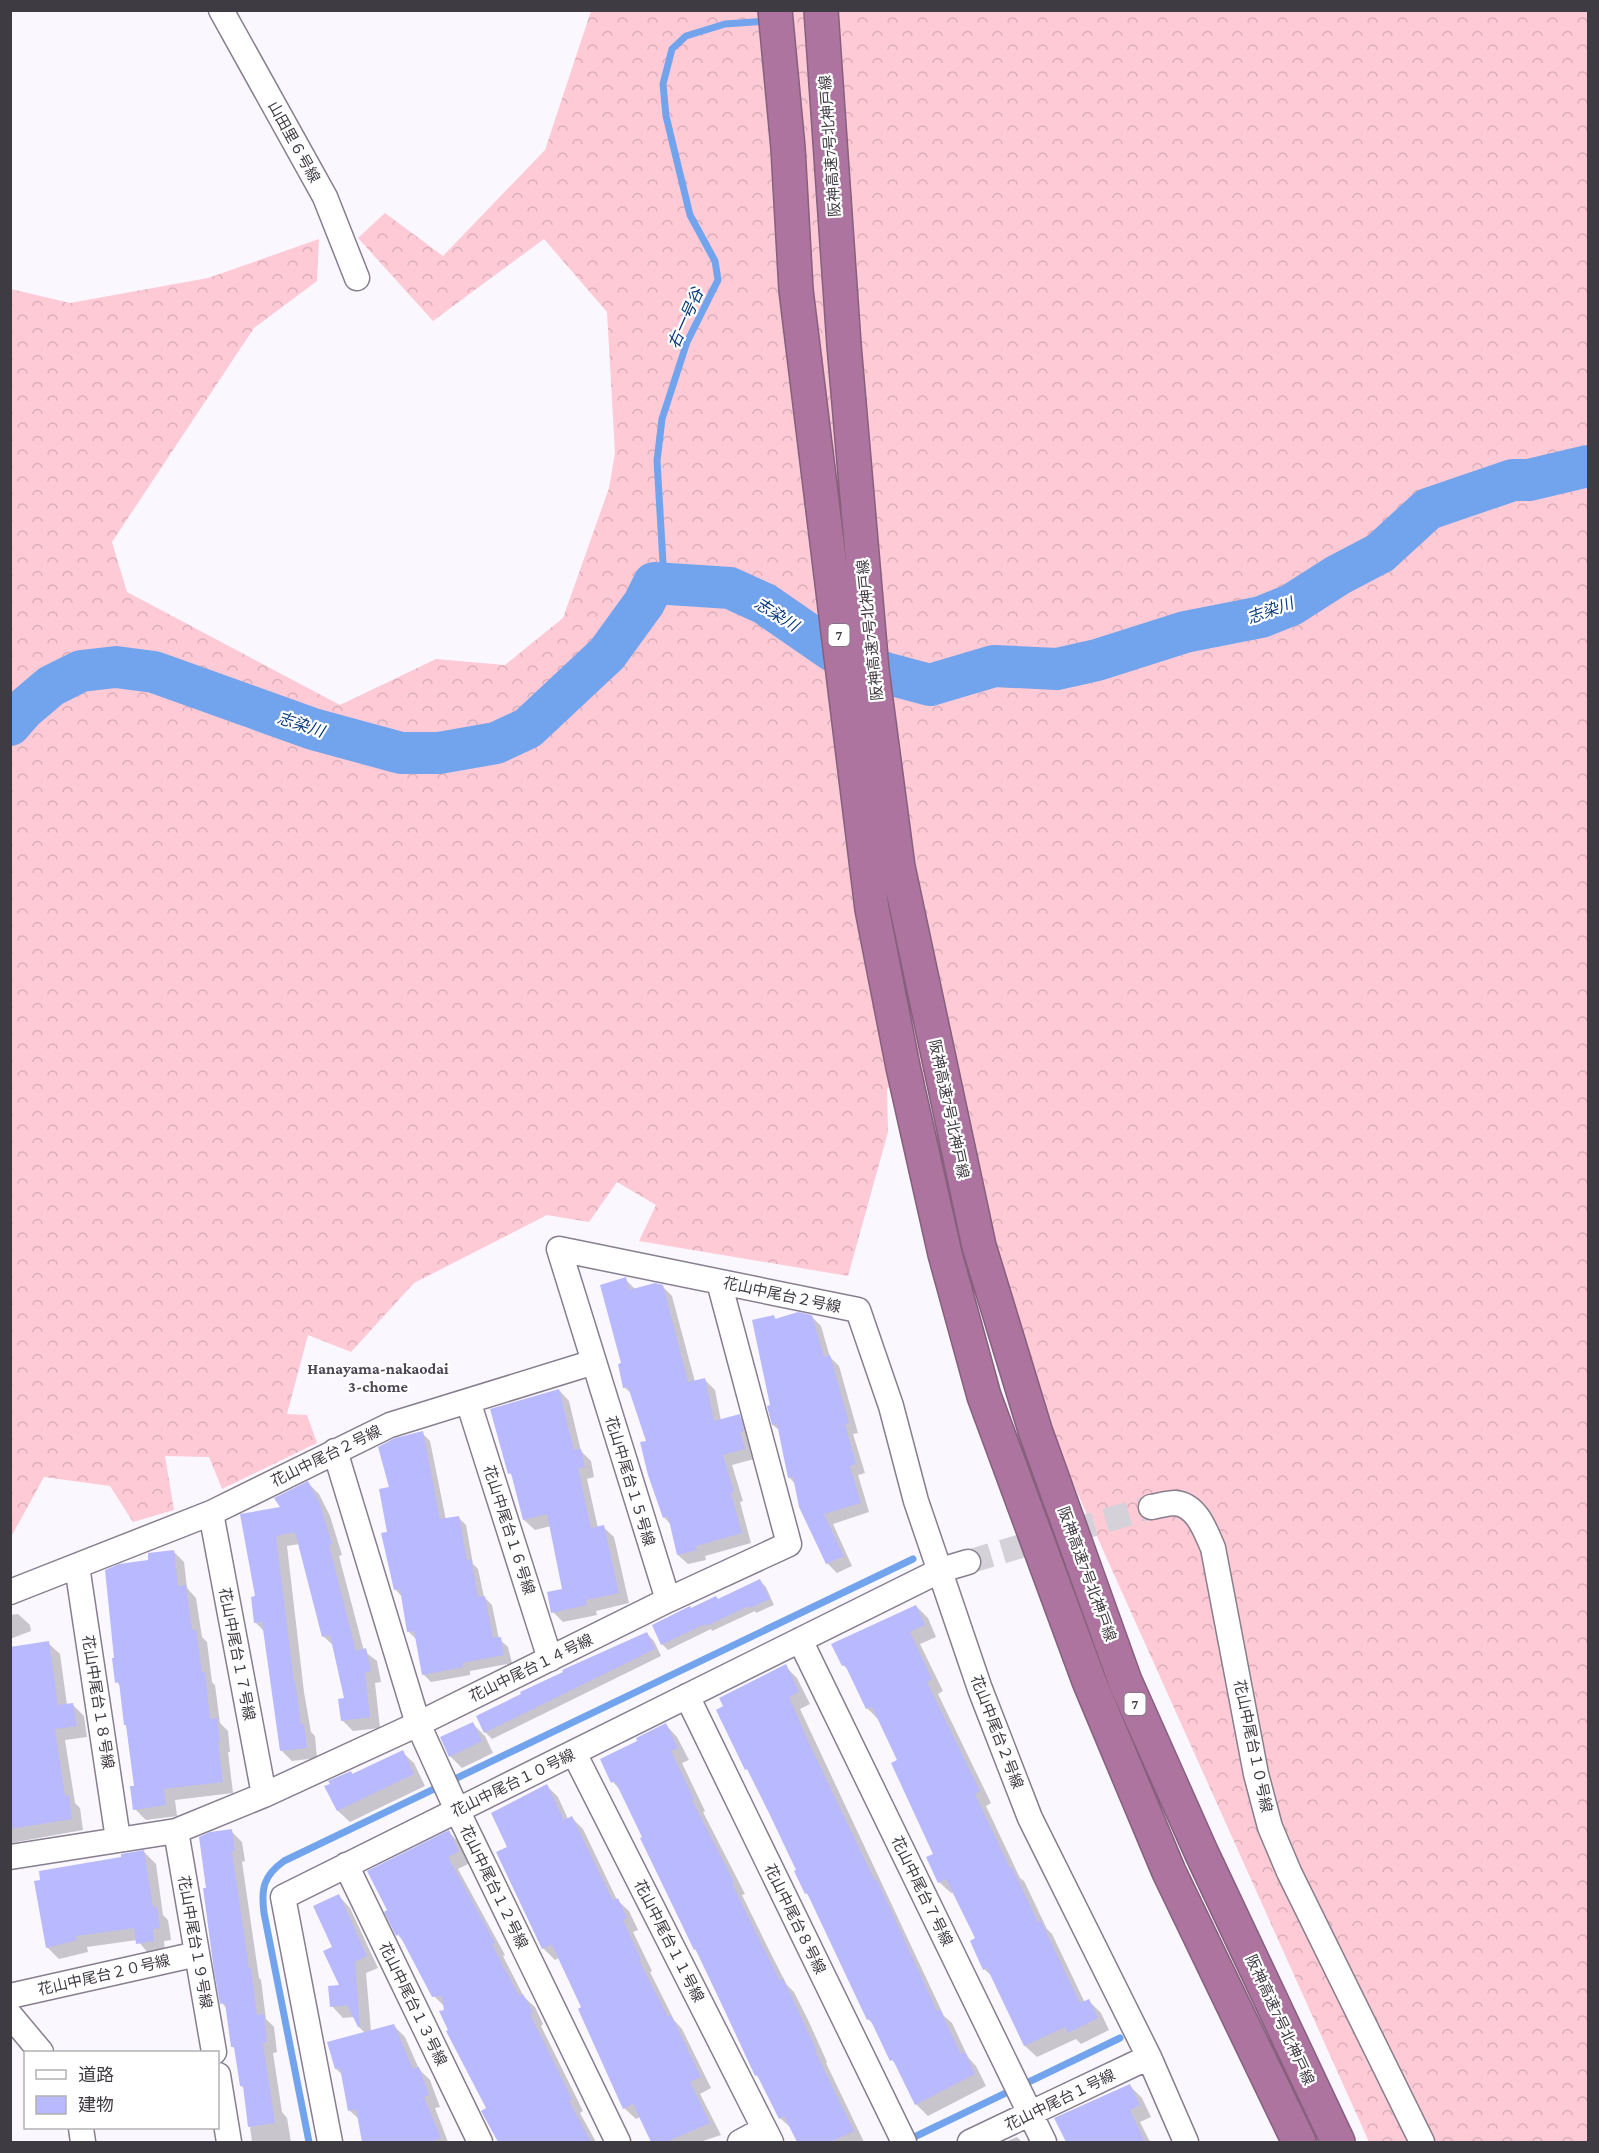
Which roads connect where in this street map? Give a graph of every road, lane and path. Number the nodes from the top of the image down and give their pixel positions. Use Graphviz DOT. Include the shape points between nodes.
graph roads {
  1 [pos="221,10"];
  2 [pos="754,10"];
  3 [pos="775,10"];
  4 [pos="821,10"];
  5 [pos="840,10"];
  6 [pos="829,122"];
  7 [pos="788,148"];
  8 [pos="357,278"];
  9 [pos="719,1282"];
  10 [pos="594,1362"];
  11 [pos="468,1401"];
  12 [pos="335,1451"];
  13 [pos="1151,1507"];
  14 [pos="211,1513"];
  15 [pos="968,1562"];
  16 [pos="77,1566"];
  17 [pos="941,1570"];
  18 [pos="10,1592"];
  19 [pos="668,1600"];
  20 [pos="800,1640"];
  21 [pos="550,1659"];
  22 [pos="687,1696"];
  23 [pos="418,1724"];
  24 [pos="574,1753"];
  25 [pos="264,1795"];
  26 [pos="455,1805"];
  27 [pos="176,1831"];
  28 [pos="118,1839"];
  29 [pos="10,1857"];
  30 [pos="346,1865"];
  31 [pos="197,1954"];
  32 [pos="10,1996"];
  33 [pos="10,2015"];
  34 [pos="40,2051"];
  35 [pos="214,2051"];
  36 [pos="1149,2057"];
  37 [pos="219,2081"];
  38 [pos="1027,2108"];
  39 [pos="900,2135"];
  40 [pos="767,2136"];
  41 [pos="229,2142"];
  42 [pos="330,2142"];
  43 [pos="480,2142"];
  44 [pos="618,2142"];
  45 [pos="740,2142"];
  46 [pos="970,2142"];
  47 [pos="1044,2142"];
  48 [pos="1186,2142"];
  49 [pos="1299,2142"];
  50 [pos="1338,2142"];
  51 [pos="1422,2142"];
  1 -- 8 [label="street, 山田里６号線" via="325,197"];
  2 -- 7 [label="highway" via="769,101"];
  3 -- 7 [label="highway, 阪神高速7号北神戸線 / 7"];
  4 -- 6 [label="highway, 阪神高速7号北神戸線 / 7"];
  5 -- 6 [label="highway" via="840,50"];
  6 -- 50 [label="highway, 阪神高速7号北神戸線 / 7" via="873,670 897,856 979,1246 1035,1430 1125,1681"];
  7 -- 49 [label="highway, 阪神高速7号北神戸線 / 7" via="796,290 872,909 945,1254 984,1396 1089,1681 1169,1872"];
  9 -- 10 [label="street, 花山中尾台２号線" via="559,1249"];
  9 -- 17 [label="street, 花山中尾台２号線" via="858,1310"];
  9 -- 19 [label="street, 花山中尾台１４号線" via="789,1544"];
  10 -- 11 [label="street, 花山中尾台２号線"];
  10 -- 19 [label="street, 花山中尾台１５号線"];
  11 -- 12 [label="street, 花山中尾台２号線" via="390,1425"];
  11 -- 21 [label="street, 花山中尾台１６号線"];
  12 -- 14 [label="street, 花山中尾台２号線"];
  12 -- 23 [label="street, 花山中尾台１２号線"];
  13 -- 51 [label="street, 花山中尾台１０号線" via="1175,1503 1189,1507 1213,1548 1256,1774 1270,1827"];
  14 -- 16 [label="street, 花山中尾台２号線"];
  14 -- 25 [label="street, 花山中尾台１７号線"];
  15 -- 17 [label="street, 花山中尾台１０号線"];
  16 -- 18 [label="street, 花山中尾台２号線"];
  16 -- 28 [label="street, 花山中尾台１８号線"];
  17 -- 20 [label="street, 花山中尾台１０号線"];
  17 -- 36 [label="street, 花山中尾台２号線" via="980,1689 1030,1818"];
  19 -- 21 [label="street, 花山中尾台１４号線"];
  20 -- 22 [label="street, 花山中尾台１０号線"];
  20 -- 38 [label="street, 花山中尾台７号線"];
  21 -- 23 [label="street, 花山中尾台１４号線"];
  22 -- 24 [label="street, 花山中尾台１０号線"];
  22 -- 39 [label="street, 花山中尾台８号線"];
  23 -- 25 [label="street, 花山中尾台１４号線"];
  23 -- 26 [label="street, 花山中尾台１２号線"];
  24 -- 26 [label="street, 花山中尾台１０号線"];
  24 -- 40 [label="street, 花山中尾台１１号線"];
  25 -- 27 [label="street, 花山中尾台１４号線"];
  26 -- 30 [label="street, 花山中尾台１０号線"];
  26 -- 44 [label="street, 花山中尾台１２号線"];
  27 -- 28 [label="street, 花山中尾台１４号線"];
  27 -- 31 [label="street, 花山中尾台１９号線"];
  28 -- 29 [label="street, 花山中尾台１４号線"];
  30 -- 42 [label="street, 花山中尾台１０号線" via="283,1897"];
  30 -- 43 [label="street, 花山中尾台１３号線"];
  31 -- 32 [label="street, 花山中尾台２０号線"];
  31 -- 35 [label="street, 花山中尾台１９号線"];
  33 -- 34 [label="street"];
  36 -- 38 [label="street, 花山中尾台１号線"];
  36 -- 48 [label="street, 花山中尾台２号線"];
  37 -- 41 [label="street"];
  38 -- 46 [label="street, 花山中尾台１号線"];
  38 -- 47 [label="street, 花山中尾台７号線"];
  40 -- 45 [label="street, 花山中尾台１１号線"];
}
